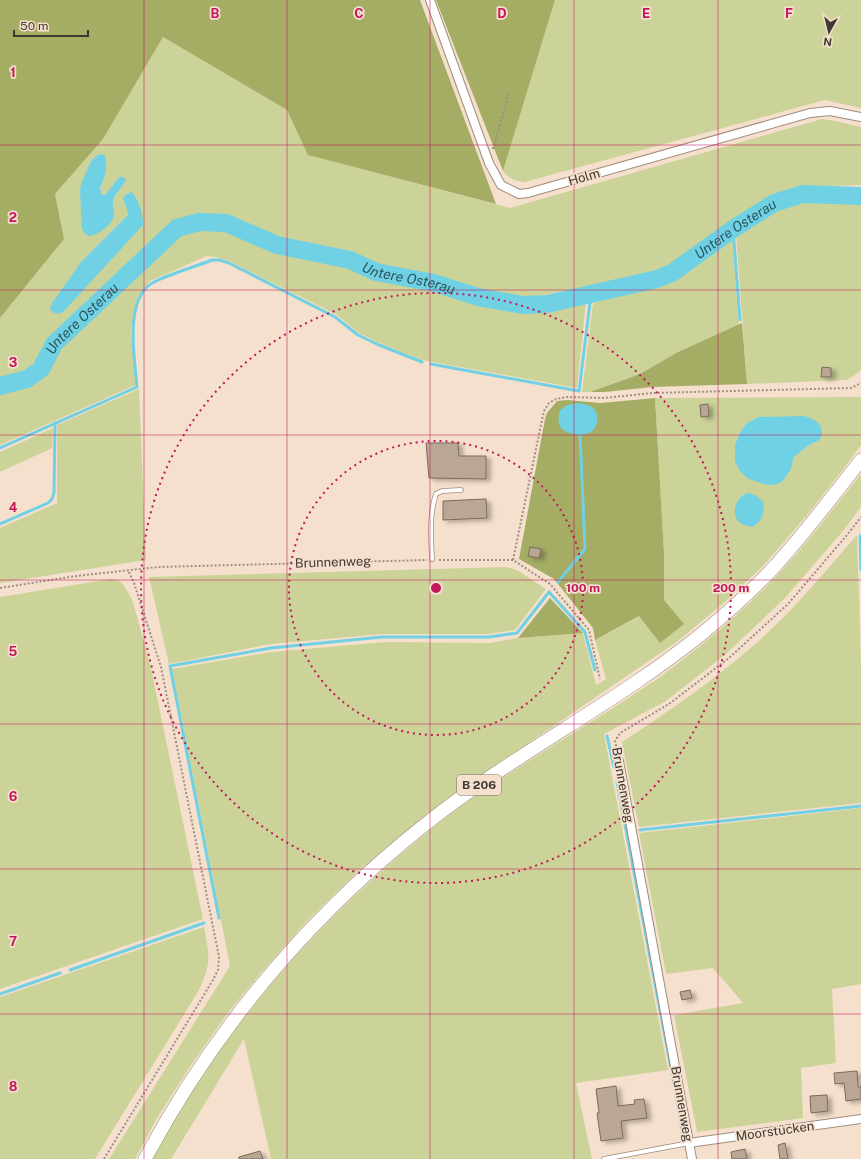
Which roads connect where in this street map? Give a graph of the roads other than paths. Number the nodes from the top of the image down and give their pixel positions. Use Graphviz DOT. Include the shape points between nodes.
graph roads {
  1 [pos="430,0"];
  2 [pos="861,117"];
  3 [pos="861,460"];
  4 [pos="460,490"];
  5 [pos="432,560"];
  6 [pos="619,761"];
  7 [pos="861,1119"];
  8 [pos="689,1143"];
  9 [pos="145,1159"];
  10 [pos="604,1159"];
  11 [pos="692,1159"];
  1 -- 2 [label="street, Holm" via="489,163 501,185 519,194 810,113 830,111"];
  3 -- 9 [label="main road, B 206" via="774,568 704,632 652,671 470,791 406,840 342,896 282,959 225,1030 181,1095"];
  4 -- 5 [label="lane" via="436,494 431,523"];
  6 -- 8 [label="street, Brunnenweg"];
  7 -- 8 [label="street, Moorstücken"];
  8 -- 10 [label="lane"];
  8 -- 11 [label="street, Brunnenweg"];
}
